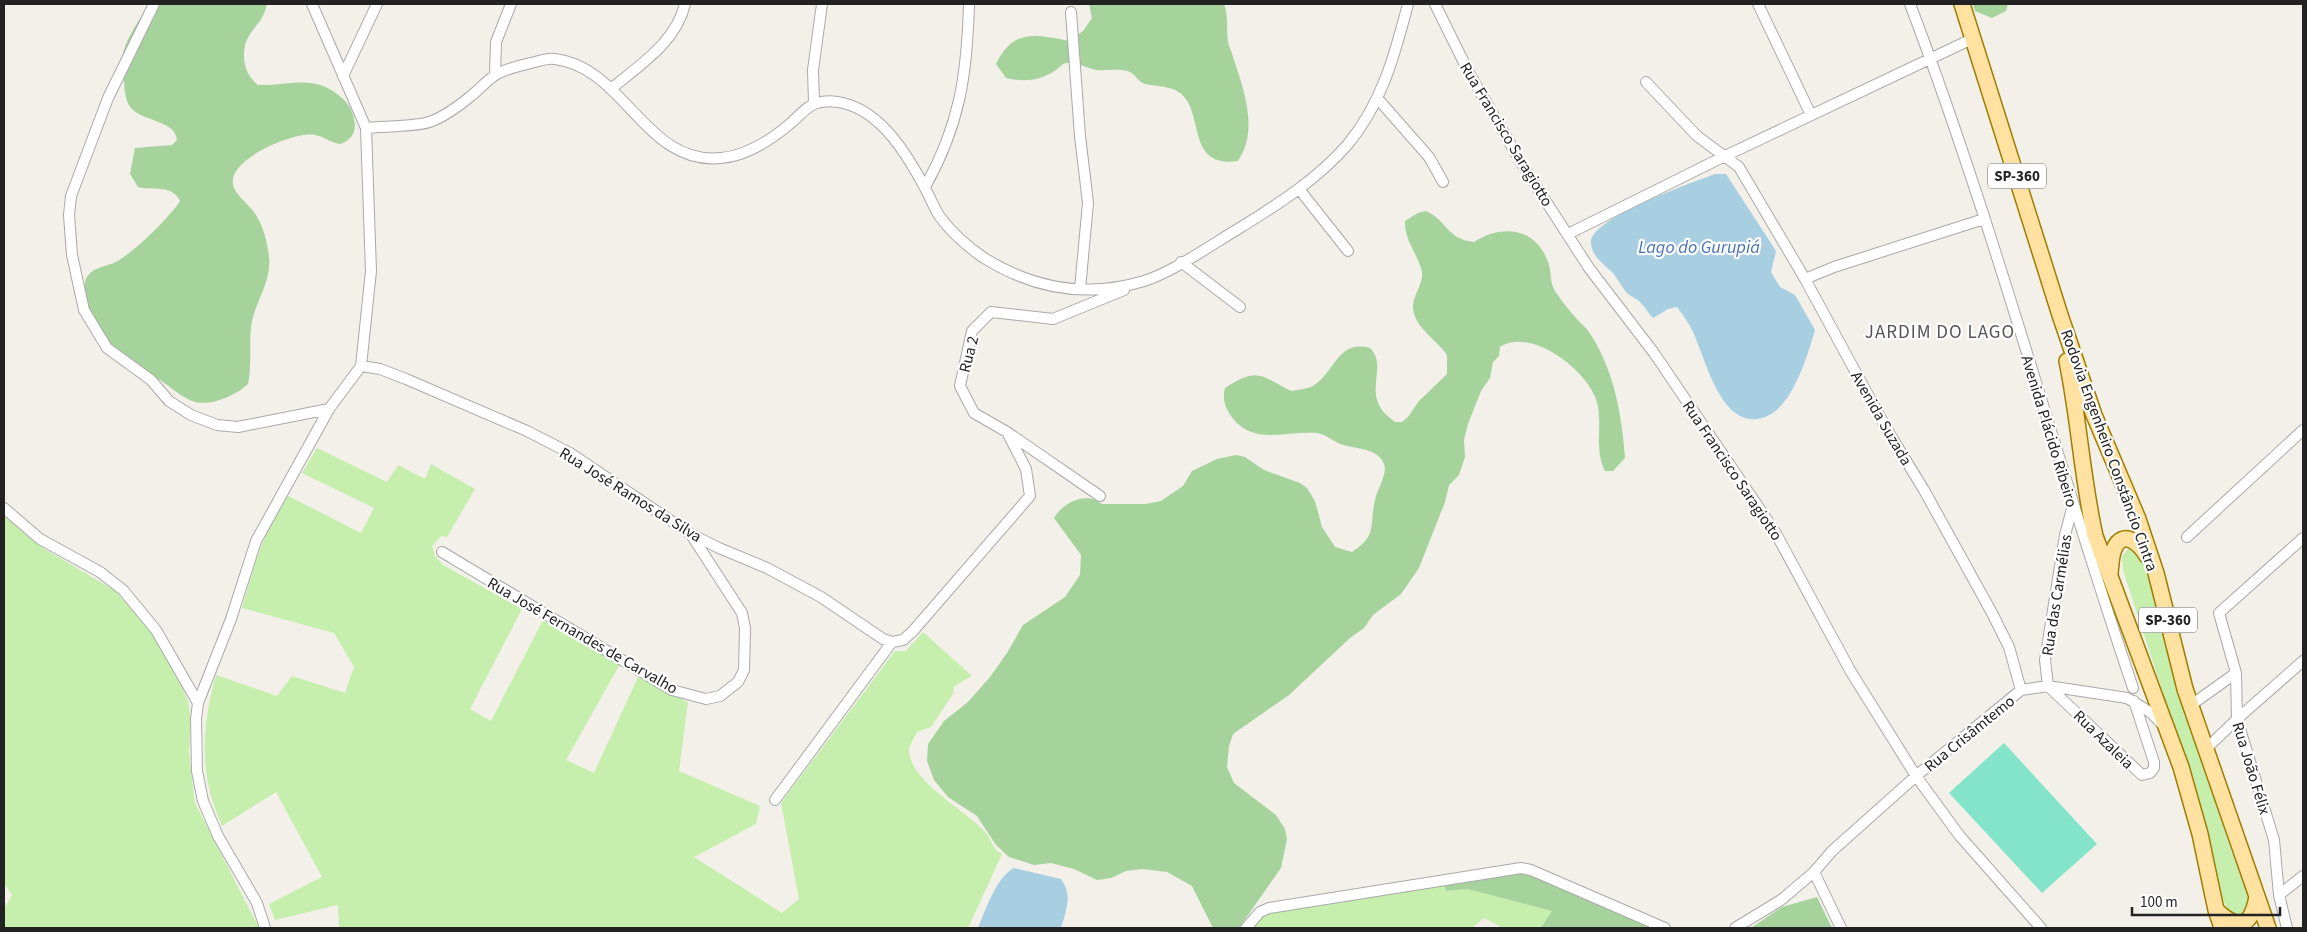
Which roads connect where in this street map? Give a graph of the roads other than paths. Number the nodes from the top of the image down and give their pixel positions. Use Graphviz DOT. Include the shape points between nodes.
graph roads {
  1 [pos="154,4"];
  2 [pos="312,4"];
  3 [pos="377,4"];
  4 [pos="511,4"];
  5 [pos="685,4"];
  6 [pos="822,4"];
  7 [pos="970,4"];
  8 [pos="1408,4"];
  9 [pos="1434,4"];
  10 [pos="1758,4"];
  11 [pos="1910,4"];
  12 [pos="1962,4"];
  13 [pos="1072,12"];
  14 [pos="1974,38"];
  15 [pos="1931,58"];
  16 [pos="495,75"];
  17 [pos="343,76"];
  18 [pos="1646,82"];
  19 [pos="612,88"];
  20 [pos="1378,99"];
  21 [pos="814,103"];
  22 [pos="1811,115"];
  23 [pos="366,128"];
  24 [pos="1725,156"];
  25 [pos="1443,182"];
  26 [pos="925,187"];
  27 [pos="1299,189"];
  28 [pos="1984,219"];
  29 [pos="1568,234"];
  30 [pos="1348,251"];
  31 [pos="1181,262"];
  32 [pos="1805,279"];
  33 [pos="1147,280"];
  34 [pos="1080,289"];
  35 [pos="1240,307"];
  36 [pos="2060,315"];
  37 [pos="361,366"];
  38 [pos="328,409"];
  39 [pos="2303,430"];
  40 [pos="1007,432"];
  41 [pos="1100,496"];
  42 [pos="2073,505"];
  43 [pos="4,508"];
  44 [pos="689,533"];
  45 [pos="2187,537"];
  46 [pos="2303,538"];
  47 [pos="442,552"];
  48 [pos="2156,573"];
  49 [pos="2110,578"];
  50 [pos="892,642"];
  51 [pos="2138,651"];
  52 [pos="2303,661"];
  53 [pos="2236,673"];
  54 [pos="2048,686"];
  55 [pos="2133,688"];
  56 [pos="2021,690"];
  57 [pos="2131,700"];
  58 [pos="198,703"];
  59 [pos="2191,705"];
  60 [pos="2236,718"];
  61 [pos="2167,728"];
  62 [pos="2207,748"];
  63 [pos="1916,776"];
  64 [pos="775,800"];
  65 [pos="1814,872"];
  66 [pos="2303,876"];
  67 [pos="2279,895"];
  68 [pos="2257,896"];
  69 [pos="2216,910"];
  70 [pos="265,928"];
  71 [pos="1246,928"];
  72 [pos="1665,928"];
  73 [pos="1735,928"];
  74 [pos="1840,928"];
  75 [pos="2041,928"];
  76 [pos="2222,928"];
  77 [pos="2268,928"];
  78 [pos="2287,928"];
  1 -- 38 [label="street" via="108,98 70,196 72,255 84,310 107,348 151,380 169,401 191,415 217,425 238,427 276,422"];
  2 -- 17 [label="street"];
  3 -- 17 [label="street"];
  4 -- 16 [label="street" via="496,42"];
  5 -- 19 [label="street" via="683,15 664,44"];
  6 -- 21 [label="street" via="813,70"];
  7 -- 26 [label="street" via="968,44 958,110 943,156"];
  8 -- 20 [label="street" via="1395,54"];
  9 -- 29 [label="street, Rua Francisco Saragiotto" via="1525,169"];
  10 -- 22 [label="street"];
  11 -- 15 [label="street, Avenida Plácido Ribeiro"];
  12 -- 14 [label="main road, Rodovia Engenheiro Constâncio Cintra / SP-360"];
  13 -- 34 [label="street" via="1088,203"];
  14 -- 15 [label="street"];
  14 -- 36 [label="main road, Rodovia Engenheiro Constâncio Cintra / SP-360"];
  15 -- 22 [label="street"];
  15 -- 28 [label="street, Avenida Plácido Ribeiro"];
  16 -- 19 [label="street" via="551,58 573,63"];
  16 -- 23 [label="street" via="468,99 430,123"];
  17 -- 23 [label="street"];
  18 -- 24 [label="street, Avenida Suzada" via="1697,136"];
  19 -- 21 [label="street" via="661,139 701,159 723,158 747,151 774,137"];
  20 -- 25 [label="street" via="1429,157"];
  20 -- 27 [label="street" via="1348,144"];
  21 -- 26 [label="street" via="848,104 866,114 905,153"];
  22 -- 24 [label="street"];
  23 -- 37 [label="street" via="371,271"];
  24 -- 29 [label="street"];
  24 -- 32 [label="street, Avenida Suzada" via="1739,167"];
  26 -- 34 [label="street" via="940,216 956,235 982,256 1014,275 1044,286"];
  27 -- 30 [label="street"];
  27 -- 31 [label="street"];
  28 -- 32 [label="street"];
  28 -- 42 [label="street, Avenida Plácido Ribeiro"];
  29 -- 63 [label="street, Rua Francisco Saragiotto" via="1589,268 1654,353 1774,530 1851,672"];
  31 -- 33 [label="street"];
  31 -- 35 [label="street"];
  32 -- 56 [label="street, Avenida Suzada" via="1992,613 2009,647"];
  33 -- 34 [label="street" via="1111,288"];
  33 -- 40 [label="street, Rua 2" via="1053,320 991,312 972,331 960,386 974,414"];
  36 -- 48 [label="main road, Rodovia Engenheiro Constâncio Cintra / SP-360" via="2094,415 2138,519"];
  36 -- 49 [label="main road, Rodovia Engenheiro Constâncio Cintra / SP-360" via="2077,408 2087,499 2095,536"];
  37 -- 38 [label="street"];
  37 -- 44 [label="street, Rua José Ramos da Silva" via="380,369 528,431 570,453"];
  38 -- 58 [label="street" via="256,541 231,619"];
  39 -- 45 [label="street"];
  40 -- 41 [label="street, Rua 2"];
  40 -- 50 [label="street" via="1026,469 1030,496 913,631 903,640"];
  42 -- 54 [label="street, Rua das Carmélias" via="2045,660"];
  42 -- 55 [label="street, Avenida Plácido Ribeiro"];
  43 -- 58 [label="street" via="40,539 100,572 123,590 156,630"];
  44 -- 47 [label="street, Rua José Fernandes de Carvalho" via="737,602 745,628 744,670 738,682 725,693 706,699 672,690"];
  44 -- 50 [label="street, Rua José Ramos da Silva" via="766,568"];
  46 -- 53 [label="street, Rua João Félix" via="2219,613"];
  48 -- 49 [label="main road" via="2140,545 2128,539 2114,547"];
  48 -- 59 [label="main road, Rodovia Engenheiro Constâncio Cintra / SP-360"];
  49 -- 51 [label="main road, Rodovia Engenheiro Constâncio Cintra / SP-360"];
  50 -- 64 [label="street"];
  51 -- 55 [label="street"];
  51 -- 61 [label="main road, Rodovia Engenheiro Constâncio Cintra / SP-360"];
  52 -- 60 [label="street"];
  53 -- 59 [label="street"];
  53 -- 60 [label="street, Rua João Félix"];
  54 -- 56 [label="street"];
  54 -- 57 [label="street"];
  54 -- 57 [label="street, Rua Azaleia" via="2142,774 2150,773 2154,762"];
  55 -- 57 [label="street"];
  56 -- 63 [label="street, Rua Crisâmtemo"];
  57 -- 61 [label="street"];
  58 -- 70 [label="street" via="197,771 203,801 218,836 256,903"];
  59 -- 62 [label="main road, Rodovia Engenheiro Constâncio Cintra / SP-360"];
  60 -- 62 [label="street"];
  60 -- 67 [label="street, Rua João Félix" via="2274,840"];
  61 -- 69 [label="main road, Rodovia Engenheiro Constâncio Cintra / SP-360" via="2200,834"];
  62 -- 68 [label="main road, Rodovia Engenheiro Constâncio Cintra / SP-360"];
  63 -- 65 [label="street, Rua Crisâmtemo" via="1832,851"];
  63 -- 75 [label="street, Rua Francisco Saragiotto" via="1959,835"];
  65 -- 73 [label="street, Rua Crisâmtemo" via="1781,900"];
  65 -- 74 [label="street"];
  66 -- 67 [label="street"];
  67 -- 78 [label="street, Rua João Félix"];
  68 -- 69 [label="main road" via="2254,912 2243,924 2235,926 2228,923"];
  68 -- 77 [label="main road, Rodovia Engenheiro Constâncio Cintra / SP-360"];
  69 -- 76 [label="main road, Rodovia Engenheiro Constâncio Cintra / SP-360"];
  71 -- 72 [label="street" via="1260,912 1270,908 1522,868"];
}
